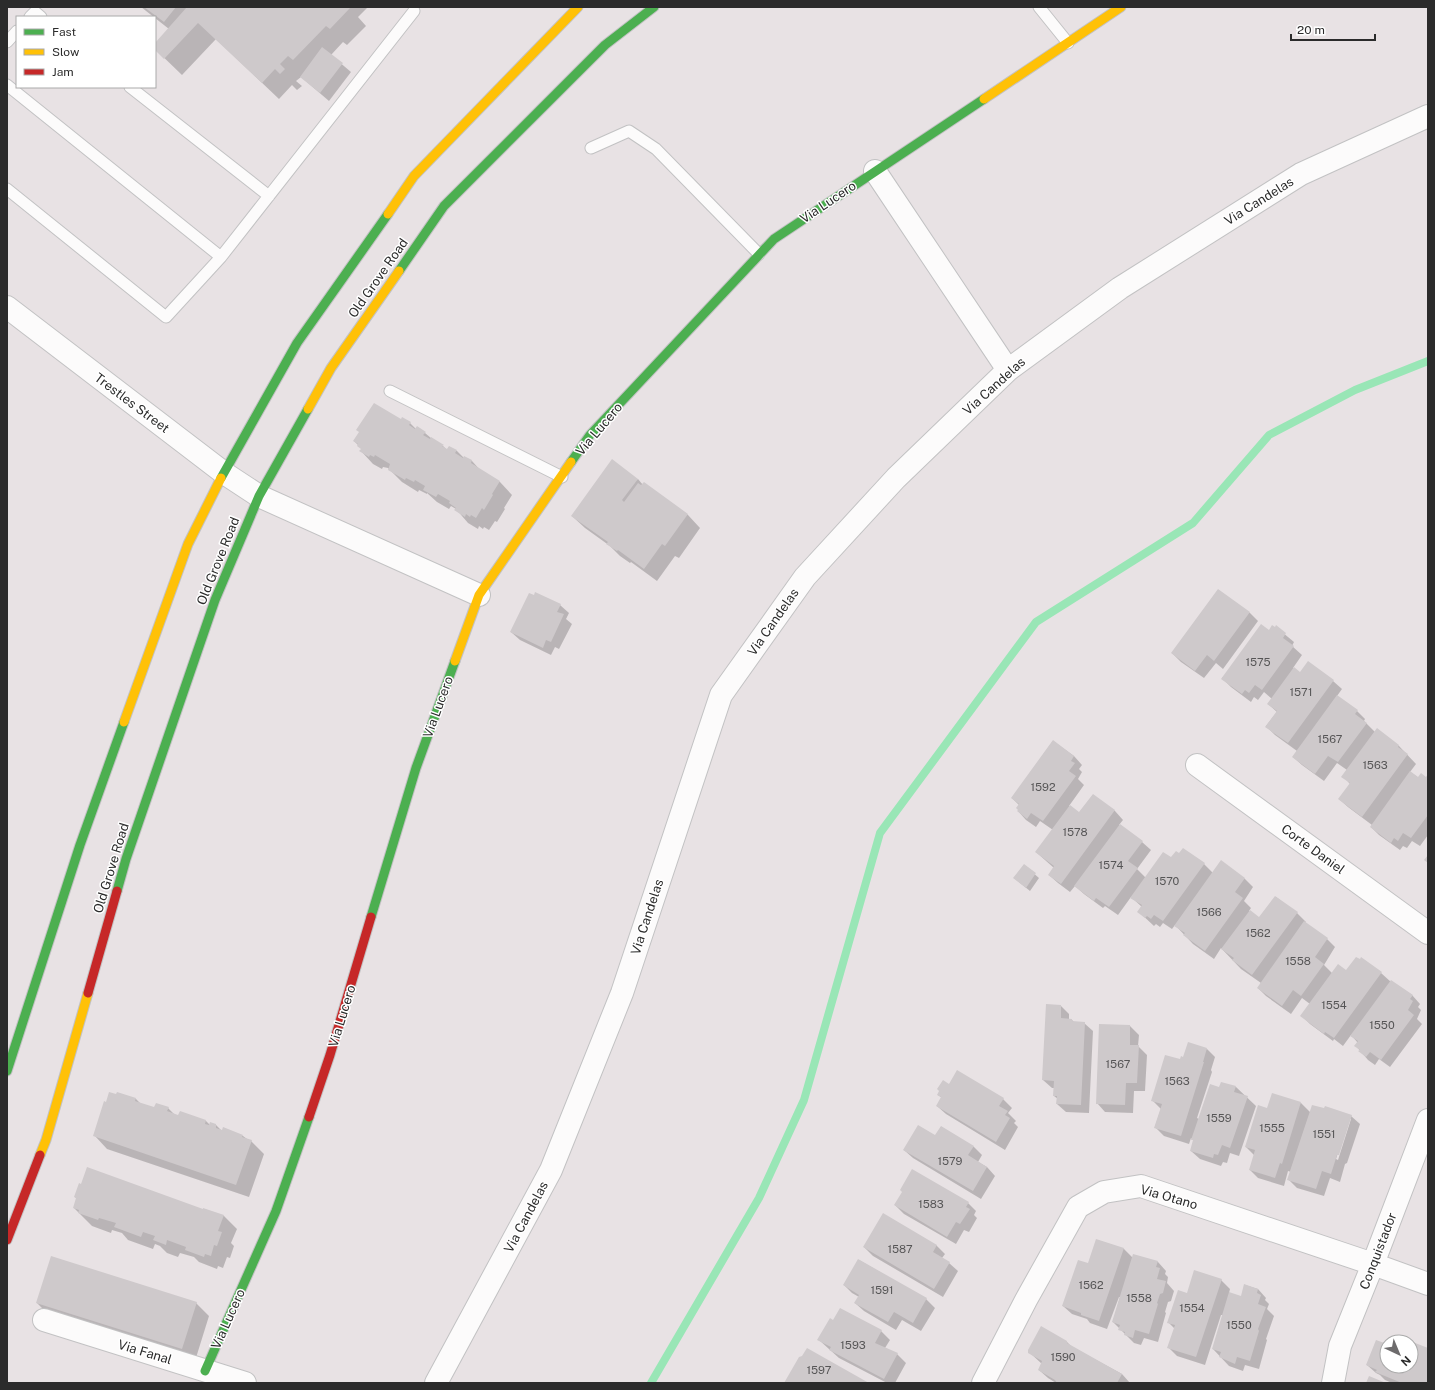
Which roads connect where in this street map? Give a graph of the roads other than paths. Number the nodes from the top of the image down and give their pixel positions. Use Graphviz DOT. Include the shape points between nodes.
graph roads {
  1 [pos="578,7"];
  2 [pos="654,7"];
  3 [pos="1039,7"];
  4 [pos="1121,7"];
  5 [pos="414,11"];
  6 [pos="31,16"];
  7 [pos="40,16"];
  8 [pos="16,32"];
  9 [pos="7,42"];
  10 [pos="1068,43"];
  11 [pos="7,85"];
  12 [pos="131,88"];
  13 [pos="1428,116"];
  14 [pos="591,148"];
  15 [pos="876,171"];
  16 [pos="7,189"];
  17 [pos="269,196"];
  18 [pos="759,254"];
  19 [pos="221,257"];
  20 [pos="7,307"];
  21 [pos="1008,370"];
  22 [pos="390,391"];
  23 [pos="224,473"];
  24 [pos="562,477"];
  25 [pos="259,496"];
  26 [pos="479,596"];
  27 [pos="1197,765"];
  28 [pos="1428,933"];
  29 [pos="7,1071"];
  30 [pos="1428,1120"];
  31 [pos="7,1240"];
  32 [pos="1373,1264"];
  33 [pos="1428,1284"];
  34 [pos="44,1320"];
  35 [pos="205,1371"];
  36 [pos="245,1383"];
  37 [pos="436,1383"];
  38 [pos="983,1383"];
  39 [pos="1333,1383"];
  1 -- 23 [label="main road" via="414,176 297,343"];
  2 -- 25 [label="main road, Old Grove Road" via="605,45 444,206 331,368"];
  3 -- 10 [label="lane"];
  4 -- 10 [label="main road, Via Lucero"];
  5 -- 17 [label="lane"];
  6 -- 7 [label="lane" via="35,12"];
  8 -- 9 [label="lane"];
  10 -- 15 [label="main road, Via Lucero"];
  11 -- 19 [label="lane"];
  12 -- 17 [label="lane"];
  13 -- 21 [label="street, Via Candelas" via="1301,174 1120,288"];
  14 -- 18 [label="lane" via="629,131 656,148"];
  15 -- 18 [label="main road, Via Lucero" via="774,239"];
  15 -- 21 [label="street"];
  16 -- 19 [label="lane" via="166,317"];
  17 -- 19 [label="lane"];
  18 -- 24 [label="main road, Via Lucero" via="590,435"];
  20 -- 23 [label="street, Trestles Street"];
  21 -- 37 [label="street, Via Candelas" via="896,478 805,577 721,695 622,993 551,1170"];
  22 -- 24 [label="lane"];
  23 -- 25 [label="street, Trestles Street"];
  23 -- 29 [label="main road" via="188,544 80,845"];
  24 -- 26 [label="main road, Via Lucero"];
  25 -- 26 [label="street, Trestles Street"];
  25 -- 31 [label="main road, Old Grove Road" via="215,600 126,859 46,1140"];
  26 -- 35 [label="main road, Via Lucero" via="416,768 330,1055 276,1211"];
  27 -- 28 [label="street, Corte Daniel"];
  30 -- 32 [label="street, Conquistador"];
  32 -- 33 [label="street, Via Otano"];
  32 -- 38 [label="street, Via Otano" via="1141,1186 1104,1192 1078,1207"];
  32 -- 39 [label="street, Conquistador" via="1340,1346"];
  34 -- 35 [label="street, Via Fanal"];
  35 -- 36 [label="street, Via Fanal"];
}
